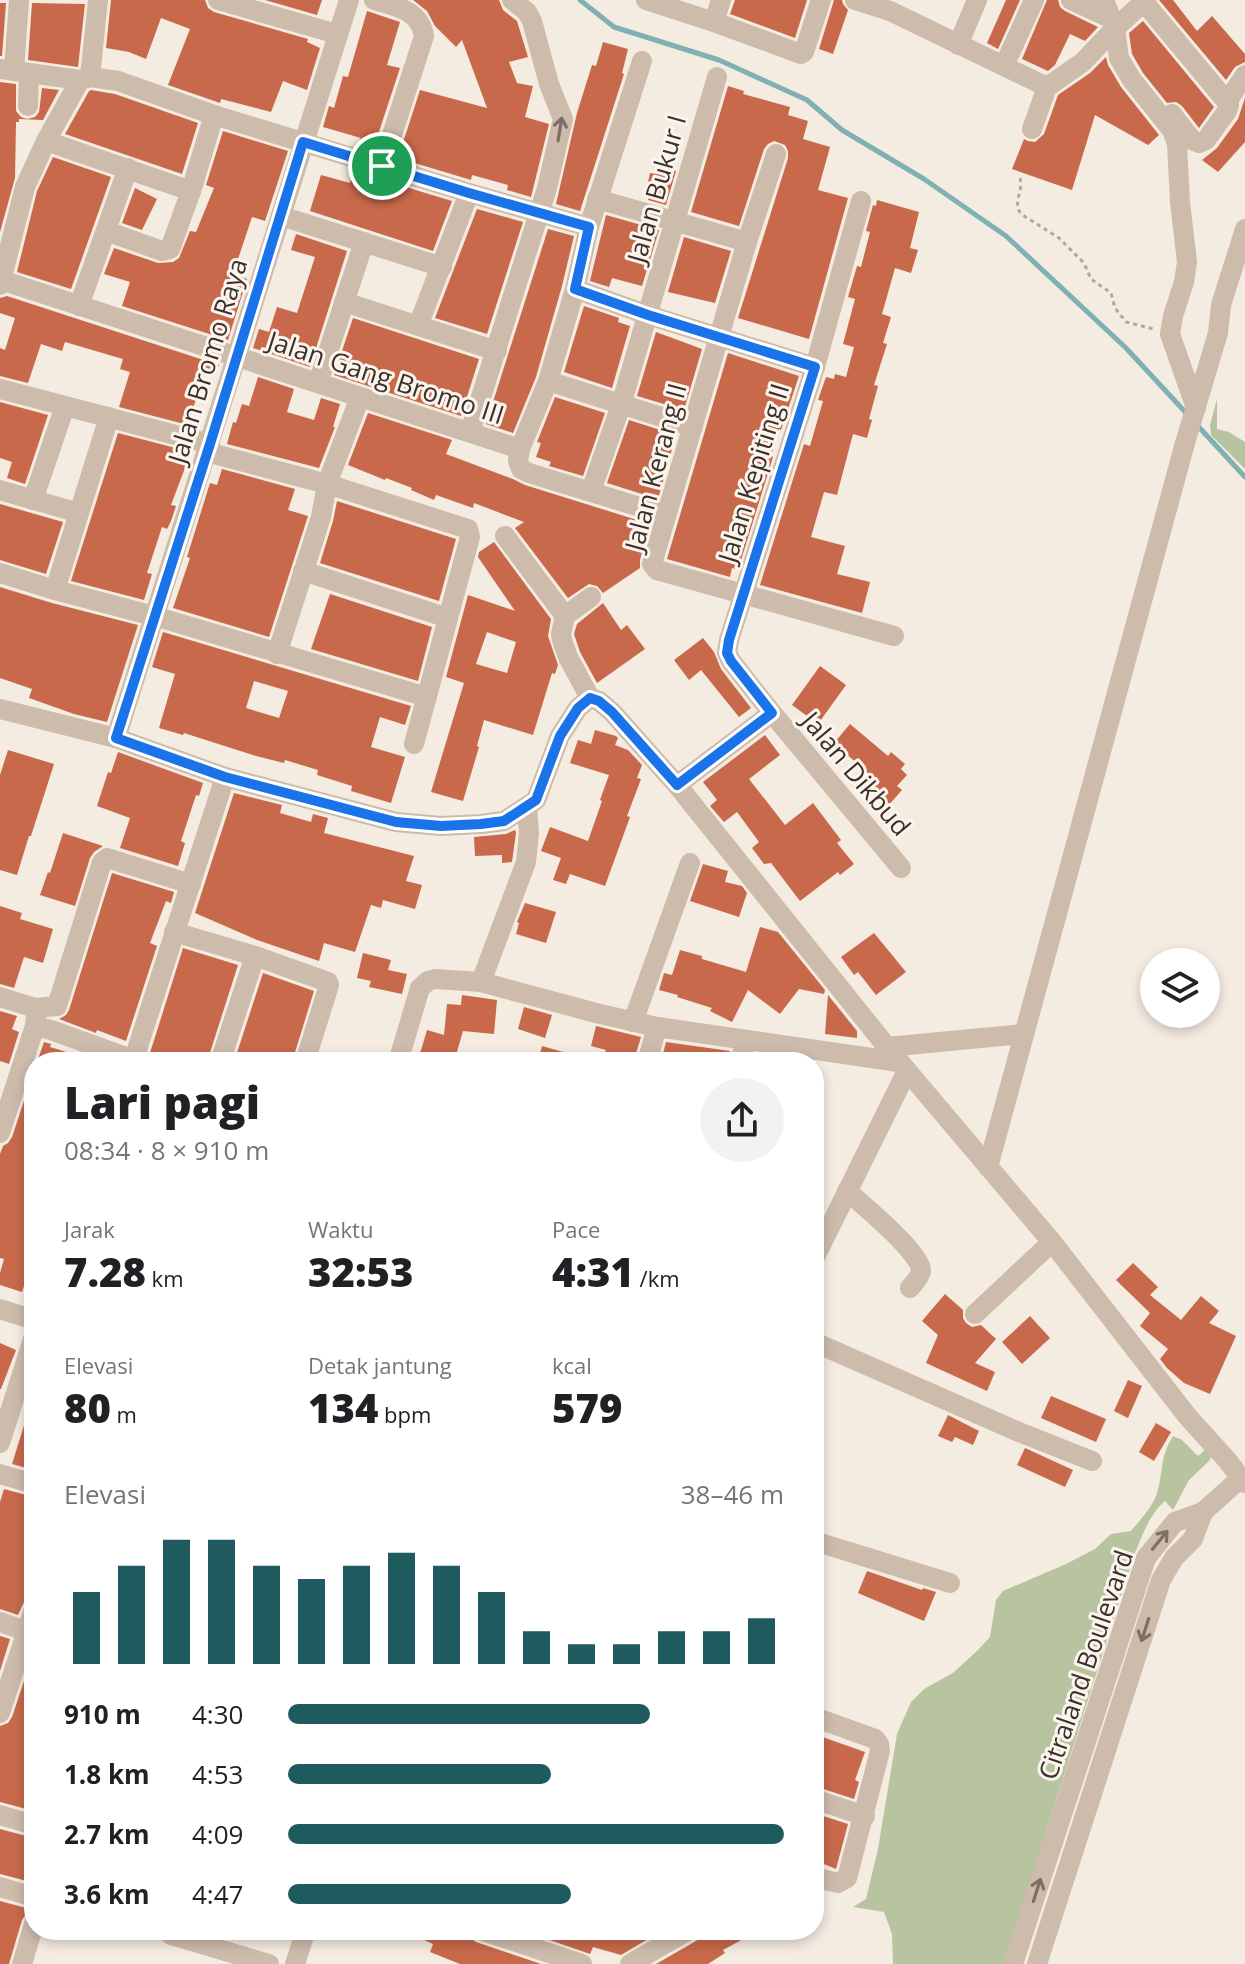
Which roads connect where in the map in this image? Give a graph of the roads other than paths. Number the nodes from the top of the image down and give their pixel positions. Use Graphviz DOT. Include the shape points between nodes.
graph roads {
  1 [pos="19,0"];
  2 [pos="98,0"];
  3 [pos="220,0"];
  4 [pos="349,0"];
  5 [pos="374,0"];
  6 [pos="512,0"];
  7 [pos="646,0"];
  8 [pos="721,0"];
  9 [pos="821,0"];
  10 [pos="855,0"];
  11 [pos="977,0"];
  12 [pos="1034,0"];
  13 [pos="1071,0"];
  14 [pos="1145,1"];
  15 [pos="714,22"];
  16 [pos="1112,23"];
  17 [pos="337,34"];
  18 [pos="958,45"];
  19 [pos="1009,55"];
  20 [pos="642,61"];
  21 [pos="14,71"];
  22 [pos="1245,75"];
  23 [pos="717,77"];
  24 [pos="85,78"];
  25 [pos="1047,87"];
  26 [pos="1227,102"];
  27 [pos="28,106"];
  28 [pos="214,115"];
  29 [pos="1032,129"];
  30 [pos="46,141"];
  31 [pos="303,142"];
  32 [pos="776,154"];
  33 [pos="382,166"];
  34 [pos="128,168"];
  35 [pos="191,191"];
  36 [pos="469,193"];
  37 [pos="597,199"];
  38 [pos="861,201"];
  39 [pos="540,209"];
  40 [pos="281,216"];
  41 [pos="674,222"];
  42 [pos="589,227"];
  43 [pos="1245,229"];
  44 [pos="106,231"];
  45 [pos="364,242"];
  46 [pos="747,242"];
  47 [pos="442,267"];
  48 [pos="0,283"];
  49 [pos="575,289"];
  50 [pos="344,302"];
  51 [pos="79,306"];
  52 [pos="648,315"];
  53 [pos="418,326"];
  54 [pos="720,337"];
  55 [pos="497,351"];
  56 [pos="237,356"];
  57 [pos="815,367"];
  58 [pos="548,381"];
  59 [pos="318,383"];
  60 [pos="0,389"];
  61 [pos="360,397"];
  62 [pos="621,405"];
  63 [pos="65,406"];
  64 [pos="1196,408"];
  65 [pos="109,417"];
  66 [pos="693,427"];
  67 [pos="470,432"];
  68 [pos="209,448"];
  69 [pos="520,449"];
  70 [pos="327,484"];
  71 [pos="0,490"];
  72 [pos="591,491"];
  73 [pos="33,500"];
  74 [pos="79,513"];
  75 [pos="666,515"];
  76 [pos="505,536"];
  77 [pos="303,571"];
  78 [pos="0,573"];
  79 [pos="55,590"];
  80 [pos="743,595"];
  81 [pos="591,597"];
  82 [pos="154,616"];
  83 [pos="565,616"];
  84 [pos="448,618"];
  85 [pos="894,636"];
  86 [pos="277,654"];
  87 [pos="427,697"];
  88 [pos="590,698"];
  89 [pos="0,709"];
  90 [pos="772,713"];
  91 [pos="116,738"];
  92 [pos="414,744"];
  93 [pos="225,777"];
  94 [pos="677,785"];
  95 [pos="527,807"];
  96 [pos="690,863"];
  97 [pos="901,868"];
  98 [pos="191,884"];
  99 [pos="174,932"];
  100 [pos="255,956"];
  101 [pos="481,982"];
  102 [pos="0,997"];
  103 [pos="40,1021"];
  104 [pos="633,1022"];
  105 [pos="657,1027"];
  106 [pos="1024,1034"];
  107 [pos="746,1040"];
  108 [pos="29,1052"];
  109 [pos="113,1052"];
  110 [pos="137,1052"];
  111 [pos="223,1052"];
  112 [pos="308,1052"];
  113 [pos="401,1052"];
  114 [pos="650,1052"];
  115 [pos="743,1052"];
  116 [pos="898,1060"];
  117 [pos="24,1066"];
  118 [pos="0,1133"];
  119 [pos="988,1167"];
  120 [pos="847,1191"];
  121 [pos="824,1238"];
  122 [pos="1052,1242"];
  123 [pos="910,1288"];
  124 [pos="0,1309"];
  125 [pos="975,1314"];
  126 [pos="24,1317"];
  127 [pos="824,1346"];
  128 [pos="24,1362"];
  129 [pos="4,1414"];
  130 [pos="0,1443"];
  131 [pos="1092,1461"];
  132 [pos="0,1474"];
  133 [pos="24,1481"];
  134 [pos="1243,1481"];
  135 [pos="1203,1512"];
  136 [pos="824,1544"];
  137 [pos="950,1583"];
  138 [pos="0,1622"];
  139 [pos="24,1631"];
  140 [pos="24,1649"];
  141 [pos="0,1713"];
  142 [pos="824,1721"];
  143 [pos="824,1802"];
  144 [pos="1063,1813"];
  145 [pos="0,1815"];
  146 [pos="865,1816"];
  147 [pos="1084,1820"];
  148 [pos="24,1822"];
  149 [pos="824,1880"];
  150 [pos="0,1887"];
  151 [pos="24,1894"];
  152 [pos="29,1940"];
  153 [pos="188,1940"];
  154 [pos="303,1940"];
  155 [pos="510,1940"];
  156 [pos="672,1940"];
  157 [pos="22,1964"];
  158 [pos="269,1964"];
  159 [pos="295,1964"];
  160 [pos="582,1964"];
  161 [pos="630,1964"];
  162 [pos="1013,1964"];
  163 [pos="1037,1964"];
  1 -- 21 [label="street"];
  2 -- 24 [label="street"];
  3 -- 17 [label="street"];
  4 -- 17 [label="street, Jalan Bromo Raya"];
  5 -- 33 [label="street" via="407,10 419,21 424,36"];
  39 -- 6 [label="street, one-way" via="563,119 532,21"];
  7 -- 15 [label="street"];
  8 -- 15 [label="street"];
  9 -- 15 [label="street" via="801,54"];
  10 -- 18 [label="street"];
  11 -- 18 [label="street"];
  12 -- 19 [label="street"];
  13 -- 16 [label="street"];
  14 -- 16 [label="street"];
  14 -- 26 [label="street"];
  16 -- 25 [label="street" via="1083,62"];
  16 -- 26 [label="street" via="1192,140 1206,140 1227,111"];
  16 -- 64 [label="street" via="1119,58 1177,144 1187,262 1170,334"];
  17 -- 31 [label="street, Jalan Bromo Raya"];
  18 -- 25 [label="street"];
  20 -- 37 [label="street"];
  21 -- 24 [label="street"];
  21 -- 27 [label="street"];
  22 -- 26 [label="street"];
  23 -- 41 [label="street, Jalan Bukur I"];
  24 -- 28 [label="street" via="118,81"];
  24 -- 30 [label="street"];
  25 -- 29 [label="street"];
  28 -- 31 [label="street"];
  28 -- 35 [label="street"];
  30 -- 34 [label="street"];
  30 -- 48 [label="street" via="25,187"];
  31 -- 33 [label="street"];
  31 -- 40 [label="street, Jalan Bromo Raya"];
  32 -- 46 [label="street, Jalan Kerang II"];
  33 -- 36 [label="street"];
  34 -- 35 [label="street"];
  34 -- 44 [label="street"];
  35 -- 44 [label="street" via="168,251"];
  36 -- 39 [label="street"];
  36 -- 47 [label="street"];
  37 -- 41 [label="street"];
  37 -- 42 [label="street"];
  38 -- 57 [label="street, Jalan Kepiting II"];
  39 -- 42 [label="street"];
  39 -- 55 [label="street"];
  40 -- 45 [label="street"];
  40 -- 56 [label="street, Jalan Bromo Raya"];
  41 -- 46 [label="street"];
  41 -- 52 [label="street, Jalan Bukur I"];
  42 -- 49 [label="street"];
  43 -- 64 [label="street"];
  44 -- 51 [label="street"];
  45 -- 47 [label="street"];
  45 -- 50 [label="street"];
  46 -- 54 [label="street, Jalan Kerang II"];
  47 -- 53 [label="street"];
  48 -- 51 [label="street, Jalan Gang Bromo III"];
  49 -- 52 [label="street"];
  49 -- 58 [label="street"];
  50 -- 53 [label="street"];
  50 -- 59 [label="street"];
  51 -- 56 [label="street, Jalan Gang Bromo III"];
  52 -- 54 [label="street"];
  52 -- 62 [label="street, Jalan Bukur I"];
  53 -- 55 [label="street"];
  54 -- 57 [label="street"];
  54 -- 66 [label="street, Jalan Kerang II"];
  55 -- 67 [label="street"];
  56 -- 59 [label="street, Jalan Gang Bromo III"];
  56 -- 68 [label="street, Jalan Bromo Raya"];
  57 -- 80 [label="street, Jalan Kepiting II"];
  58 -- 62 [label="street"];
  58 -- 69 [label="street"];
  59 -- 61 [label="street, Jalan Gang Bromo III"];
  60 -- 63 [label="street"];
  61 -- 67 [label="street, Jalan Gang Bromo III"];
  61 -- 70 [label="street"];
  62 -- 66 [label="street"];
  62 -- 72 [label="street, Jalan Bukur I"];
  63 -- 65 [label="street"];
  63 -- 73 [label="street"];
  64 -- 106 [label="street"];
  65 -- 68 [label="street"];
  65 -- 74 [label="street"];
  66 -- 75 [label="street, Jalan Kerang II"];
  67 -- 69 [label="street, Jalan Gang Bromo III"];
  68 -- 70 [label="street"];
  68 -- 82 [label="street, Jalan Bromo Raya"];
  69 -- 72 [label="street" via="521,469"];
  70 -- 77 [label="street"];
  70 -- 84 [label="street" via="468,529"];
  71 -- 73 [label="street"];
  72 -- 75 [label="street"];
  73 -- 74 [label="street"];
  74 -- 79 [label="street"];
  75 -- 80 [label="street, Jalan Kerang II" via="653,567"];
  76 -- 83 [label="street"];
  77 -- 84 [label="street"];
  77 -- 86 [label="street"];
  78 -- 79 [label="street"];
  79 -- 82 [label="street"];
  80 -- 85 [label="street"];
  80 -- 90 [label="street, Jalan Dikbud" via="727,653"];
  81 -- 83 [label="street"];
  82 -- 86 [label="street"];
  82 -- 91 [label="street, Jalan Bromo Raya"];
  83 -- 88 [label="street" via="562,640"];
  84 -- 87 [label="street"];
  86 -- 87 [label="street"];
  87 -- 92 [label="street"];
  88 -- 94 [label="street" via="612,712"];
  88 -- 95 [label="street" via="560,736 536,800"];
  89 -- 91 [label="street"];
  90 -- 94 [label="street, Jalan Dikbud"];
  90 -- 97 [label="street, Jalan Dikbud"];
  91 -- 93 [label="street"];
  93 -- 95 [label="street" via="396,822 481,824 504,821"];
  93 -- 98 [label="street"];
  94 -- 116 [label="street"];
  95 -- 101 [label="street" via="526,862"];
  96 -- 104 [label="street"];
  98 -- 99 [label="street"];
  98 -- 103 [label="street" via="105,859 57,1006"];
  99 -- 100 [label="street"];
  99 -- 110 [label="street"];
  100 -- 111 [label="street"];
  100 -- 112 [label="street" via="328,982"];
  101 -- 104 [label="street"];
  101 -- 113 [label="street" via="428,981 420,988"];
  102 -- 103 [label="street"];
  103 -- 108 [label="street"];
  103 -- 109 [label="street"];
  104 -- 105 [label="street"];
  105 -- 107 [label="street"];
  105 -- 114 [label="street"];
  106 -- 116 [label="street"];
  106 -- 119 [label="street"];
  107 -- 115 [label="street"];
  107 -- 116 [label="street"];
  116 -- 119 [label="street"];
  116 -- 120 [label="street"];
  117 -- 118 [label="street"];
  119 -- 122 [label="street"];
  120 -- 121 [label="street"];
  120 -- 123 [label="street" via="919,1263 920,1275"];
  122 -- 125 [label="street"];
  122 -- 134 [label="street"];
  124 -- 126 [label="street"];
  127 -- 131 [label="street"];
  128 -- 129 [label="street"];
  129 -- 130 [label="street"];
  132 -- 133 [label="street"];
  134 -- 135 [label="street, Citraland Boulevard"];
  144 -- 135 [label="street, Citraland Boulevard, one-way" via="1146,1558 1175,1522"];
  135 -- 147 [label="street, Citraland Boulevard, one-way" via="1193,1539 1161,1580"];
  136 -- 137 [label="street"];
  138 -- 139 [label="street"];
  140 -- 141 [label="street"];
  142 -- 146 [label="street" via="879,1744"];
  143 -- 146 [label="street"];
  144 -- 147 [label="street, Citraland Boulevard"];
  162 -- 144 [label="street, Citraland Boulevard, one-way"];
  145 -- 148 [label="street"];
  146 -- 149 [label="street" via="847,1878 838,1883"];
  147 -- 163 [label="street, Citraland Boulevard"];
  150 -- 151 [label="street"];
  152 -- 157 [label="street"];
  153 -- 158 [label="street"];
  154 -- 159 [label="street"];
  155 -- 160 [label="street"];
  156 -- 161 [label="street"];
}
